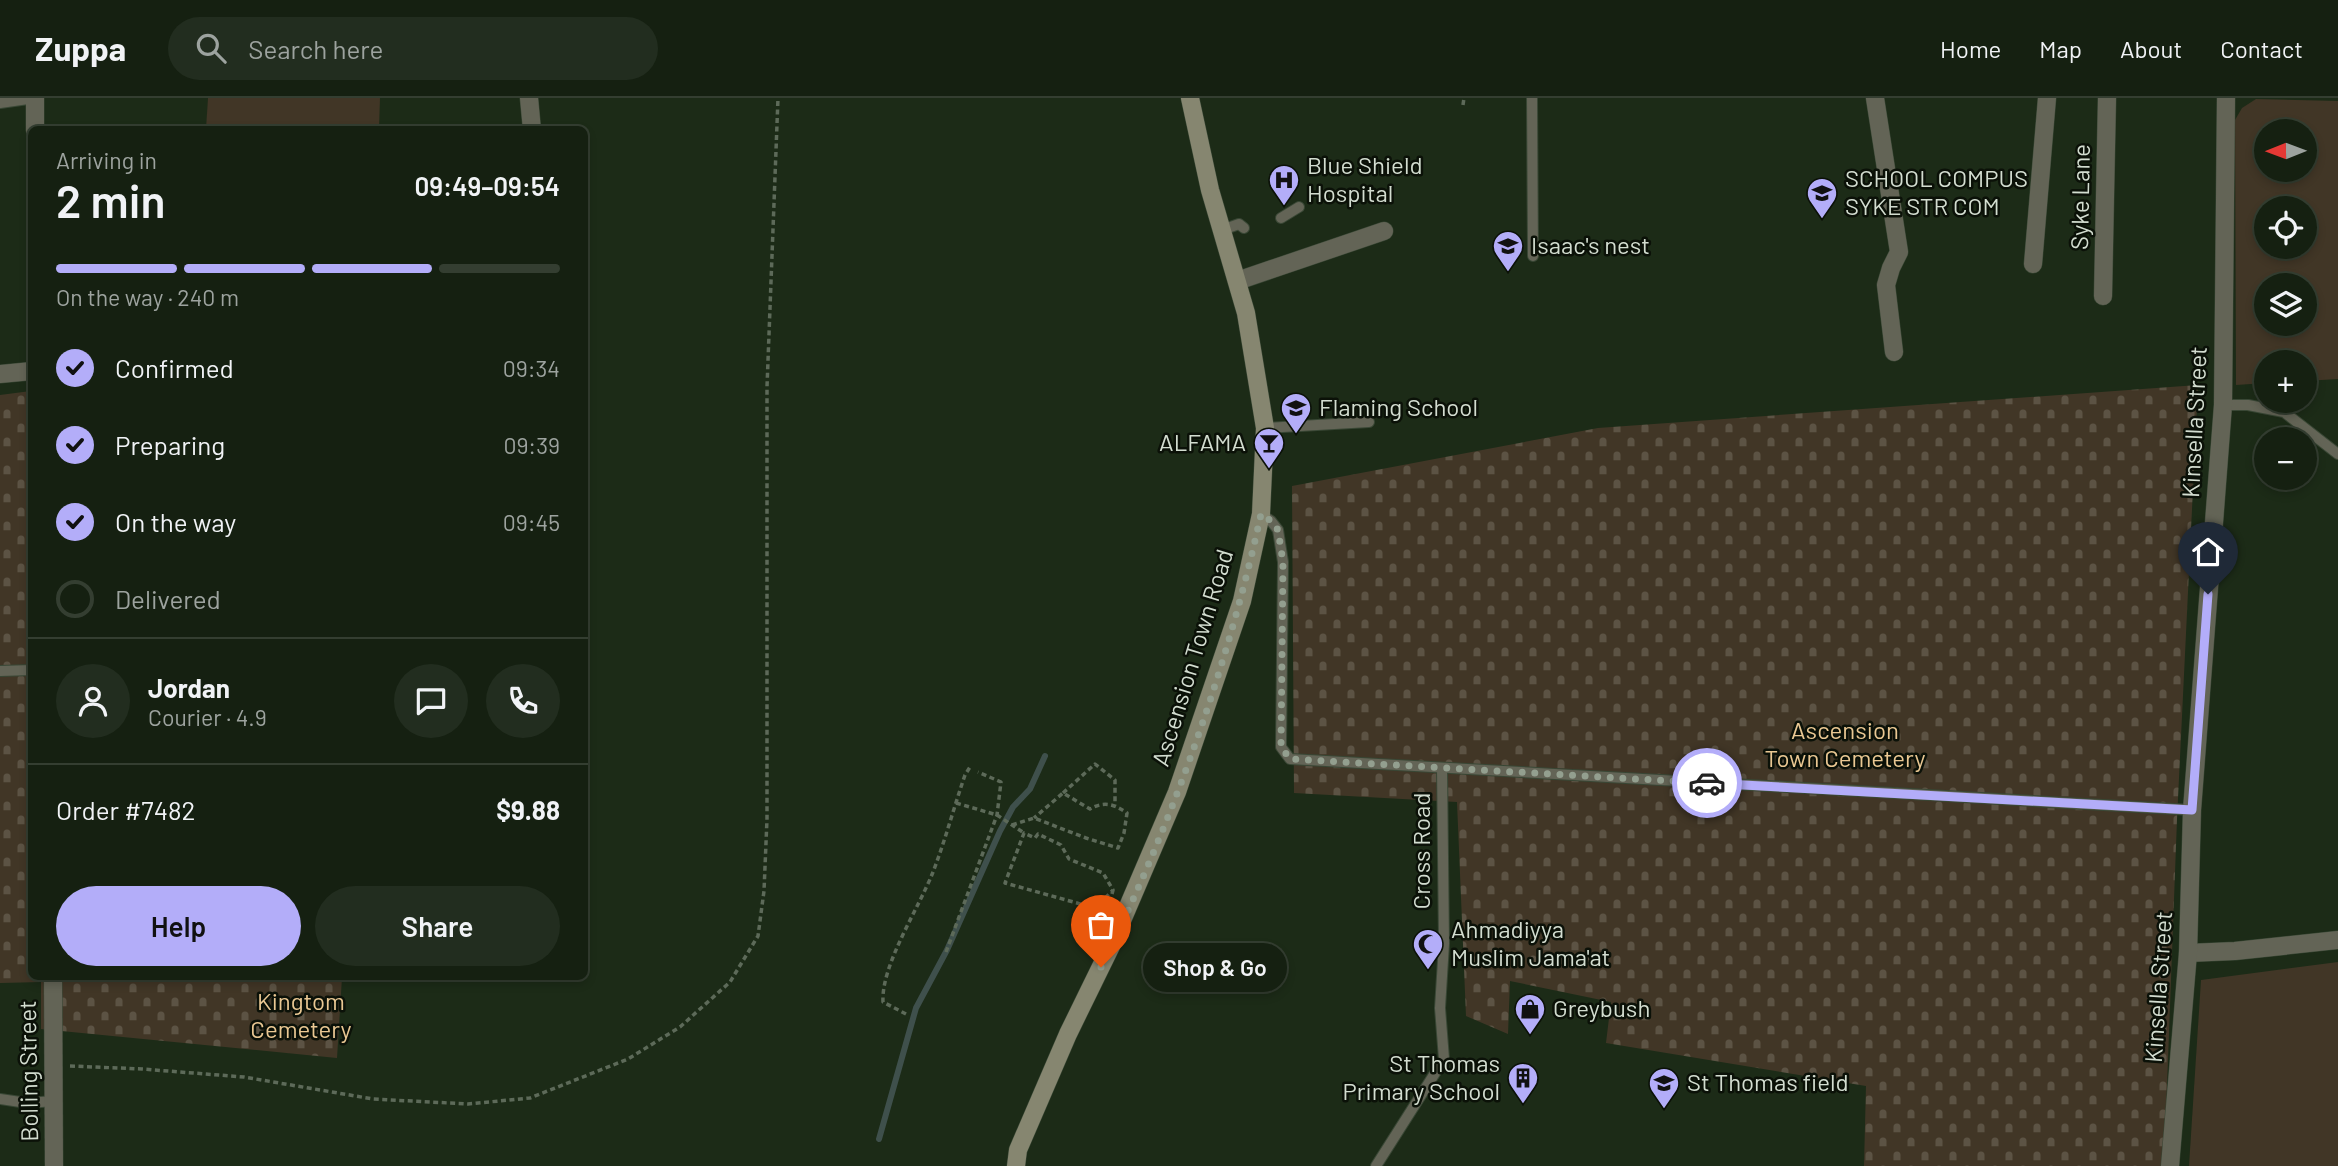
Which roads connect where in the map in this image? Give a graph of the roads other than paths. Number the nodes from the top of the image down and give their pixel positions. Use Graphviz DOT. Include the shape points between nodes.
graph roads {
  1 [pos="34,98"];
  2 [pos="529,98"];
  3 [pos="1190,98"];
  4 [pos="1532,98"];
  5 [pos="1875,98"];
  6 [pos="2046,98"];
  7 [pos="2107,98"];
  8 [pos="2226,98"];
  9 [pos="0,103"];
  10 [pos="35,126"];
  11 [pos="532,126"];
  12 [pos="1299,207"];
  13 [pos="1281,218"];
  14 [pos="1244,228"];
  15 [pos="1222,230"];
  16 [pos="1384,231"];
  17 [pos="1533,256"];
  18 [pos="2033,264"];
  19 [pos="1237,281"];
  20 [pos="2103,296"];
  21 [pos="1894,352"];
  22 [pos="28,371"];
  23 [pos="0,374"];
  24 [pos="2223,405"];
  25 [pos="1369,422"];
  26 [pos="1265,428"];
  27 [pos="2338,454"];
  28 [pos="1261,514"];
  29 [pos="28,670"];
  30 [pos="0,671"];
  31 [pos="1443,768"];
  32 [pos="2192,810"];
  33 [pos="2338,940"];
  34 [pos="2188,953"];
  35 [pos="53,980"];
  36 [pos="0,1099"];
  37 [pos="55,1101"];
  38 [pos="54,1166"];
  39 [pos="1016,1166"];
  40 [pos="1376,1166"];
  41 [pos="2170,1166"];
  1 -- 9 [label="lane"];
  1 -- 10 [label="street"];
  2 -- 11 [label="street"];
  3 -- 15 [label="main road, Ascension Town Road"];
  4 -- 17 [label="lane"];
  5 -- 21 [label="street" via="1899,252 1886,285"];
  6 -- 18 [label="street"];
  7 -- 20 [label="street, Syke Lane"];
  8 -- 24 [label="street, Kinsella Street"];
  12 -- 13 [label="lane"];
  14 -- 15 [label="lane" via="1240,224"];
  15 -- 19 [label="main road, Ascension Town Road"];
  16 -- 19 [label="street"];
  19 -- 26 [label="main road, Ascension Town Road"];
  22 -- 23 [label="street"];
  24 -- 27 [label="lane" via="2284,412"];
  24 -- 32 [label="street, Kinsella Street"];
  25 -- 26 [label="lane"];
  26 -- 28 [label="main road, Ascension Town Road"];
  28 -- 31 [label="lane" via="1278,530 1283,562 1281,747 1290,759"];
  28 -- 39 [label="main road, Ascension Town Road" via="1242,601 1177,792 1017,1150"];
  29 -- 30 [label="lane"];
  31 -- 32 [label="lane"];
  31 -- 40 [label="lane, Cross Road" via="1440,1008 1444,1059"];
  32 -- 34 [label="street, Kinsella Street"];
  33 -- 34 [label="street"];
  34 -- 41 [label="street, Kinsella Street"];
  35 -- 37 [label="street, Bolling Street"];
  36 -- 37 [label="lane"];
  37 -- 38 [label="street, Bolling Street"];
}
